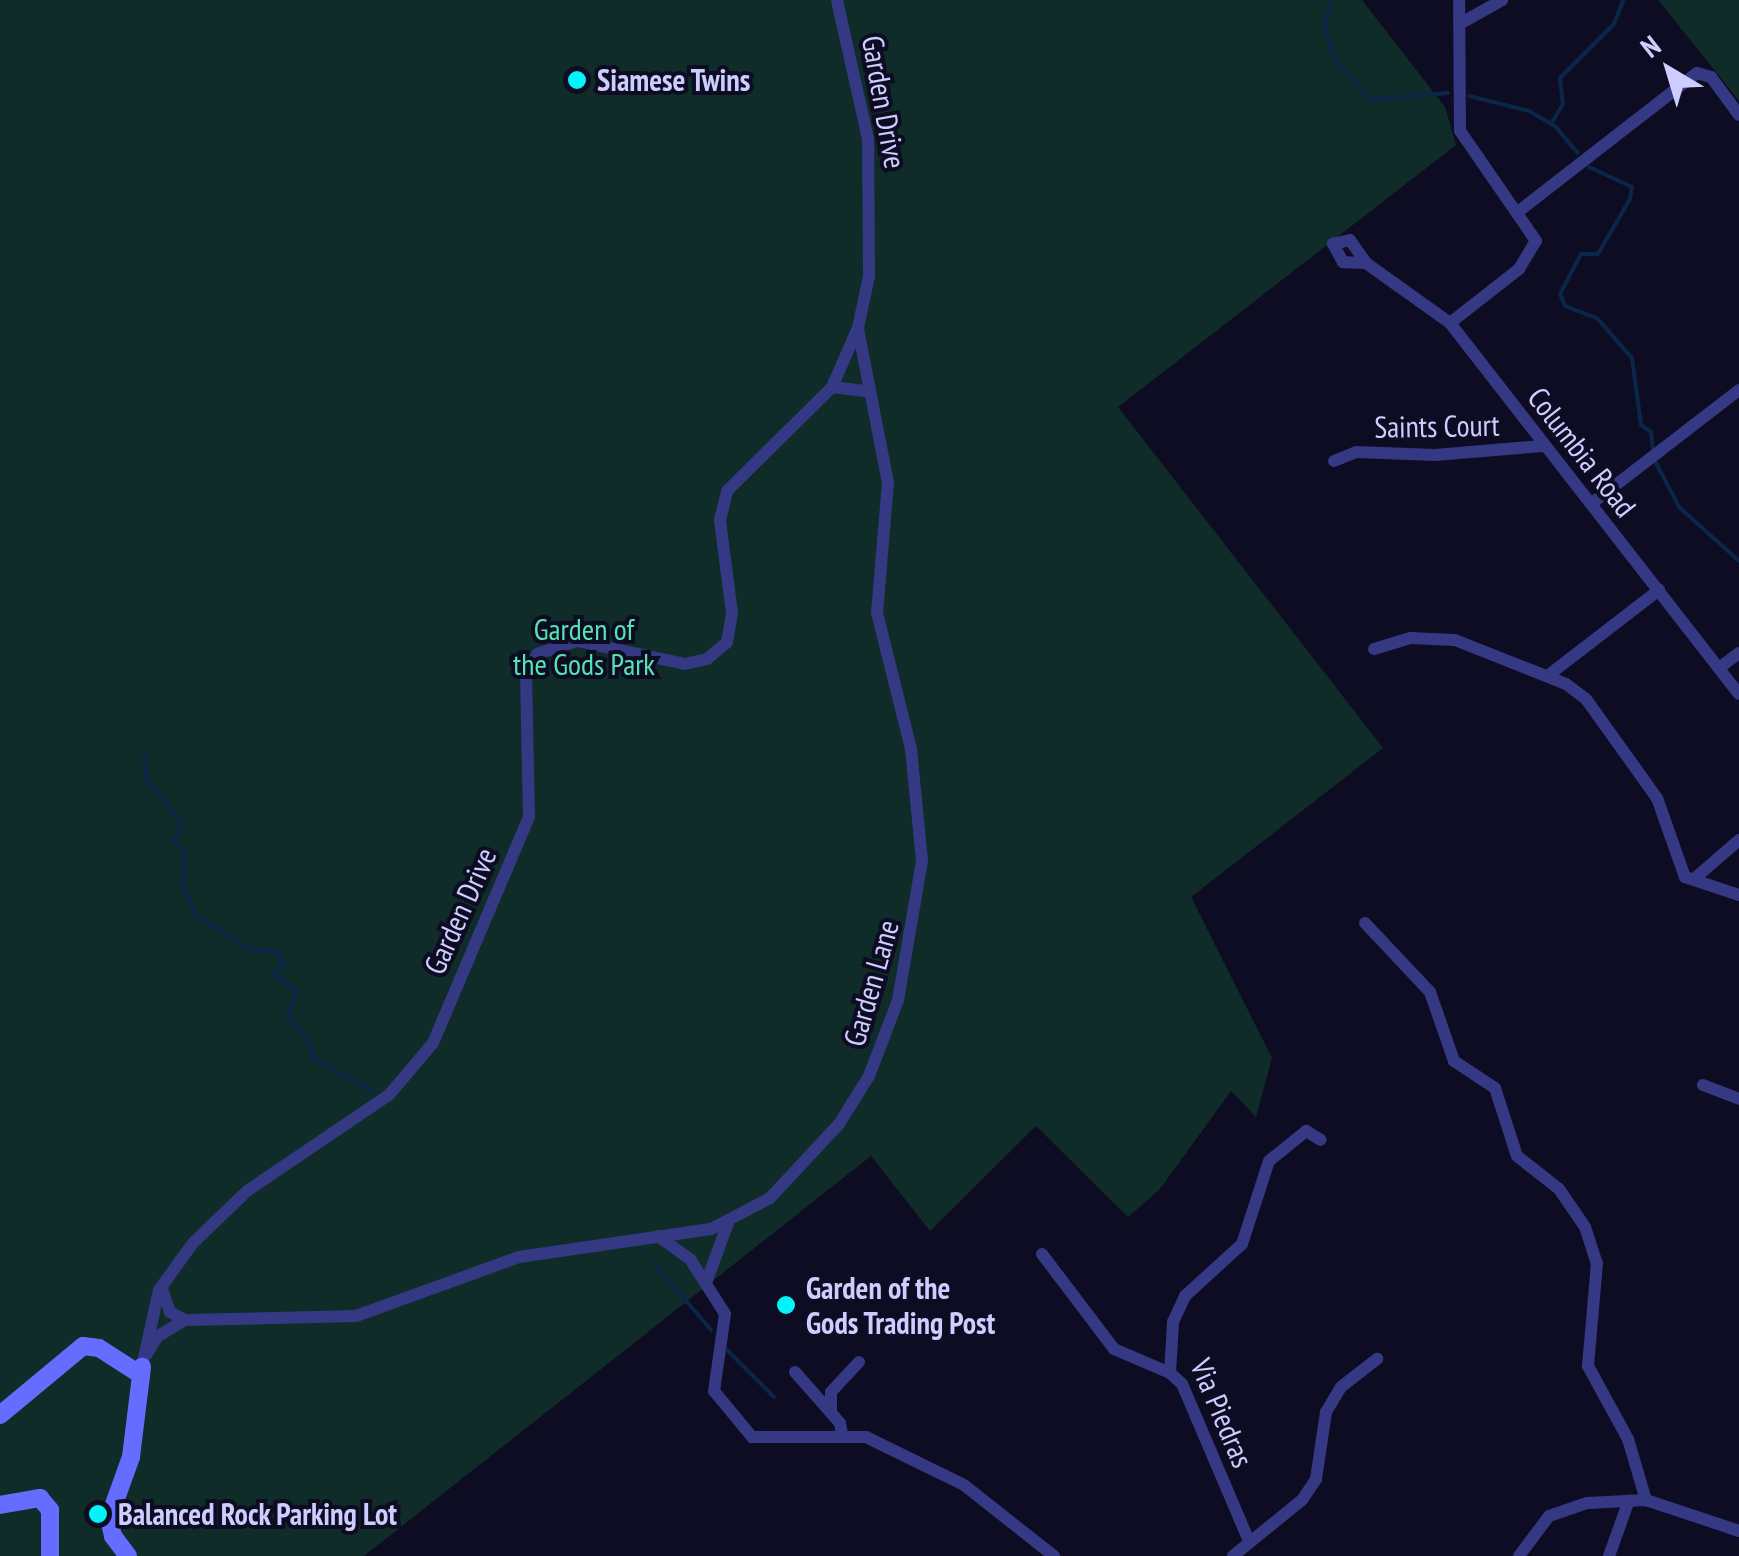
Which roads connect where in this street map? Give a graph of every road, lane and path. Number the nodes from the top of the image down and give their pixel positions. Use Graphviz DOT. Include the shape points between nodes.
graph roads {
  1 [pos="837,0"];
  2 [pos="1459,0"];
  3 [pos="1502,0"];
  4 [pos="1463,22"];
  5 [pos="1739,115"];
  6 [pos="1519,211"];
  7 [pos="1366,263"];
  8 [pos="1450,323"];
  9 [pos="858,328"];
  10 [pos="832,387"];
  11 [pos="1739,390"];
  12 [pos="866,392"];
  13 [pos="1544,446"];
  14 [pos="1334,461"];
  15 [pos="1592,504"];
  16 [pos="1659,590"];
  17 [pos="1374,649"];
  18 [pos="1739,654"];
  19 [pos="1719,668"];
  20 [pos="1550,674"];
  21 [pos="1739,694"];
  22 [pos="1739,840"];
  23 [pos="1694,878"];
  24 [pos="1739,895"];
  25 [pos="1365,924"];
  26 [pos="1703,1084"];
  27 [pos="1739,1099"];
  28 [pos="1322,1140"];
  29 [pos="728,1223"];
  30 [pos="658,1236"];
  31 [pos="1042,1254"];
  32 [pos="163,1284"];
  33 [pos="706,1284"];
  34 [pos="185,1320"];
  35 [pos="1376,1359"];
  36 [pos="859,1362"];
  37 [pos="141,1371"];
  38 [pos="795,1372"];
  39 [pos="1170,1373"];
  40 [pos="831,1412"];
  41 [pos="0,1416"];
  42 [pos="842,1434"];
  43 [pos="1629,1500"];
  44 [pos="1646,1500"];
  45 [pos="0,1504"];
  46 [pos="1739,1531"];
  47 [pos="1248,1541"];
  48 [pos="50,1556"];
  49 [pos="128,1556"];
  50 [pos="1054,1556"];
  51 [pos="1233,1556"];
  52 [pos="1519,1556"];
  53 [pos="1609,1556"];
  1 -- 9 [label="street, Garden Drive" via="872,186"];
  2 -- 4 [label="street"];
  3 -- 4 [label="street"];
  4 -- 6 [label="street" via="1460,132"];
  5 -- 6 [label="street" via="1704,72 1688,78"];
  6 -- 8 [label="street" via="1533,231 1534,251"];
  7 -- 8 [label="street, Columbia Road"];
  8 -- 13 [label="street, Columbia Road"];
  9 -- 10 [label="street, Garden Drive"];
  9 -- 12 [label="street, Garden Lane"];
  10 -- 12 [label="street"];
  10 -- 32 [label="street, Garden Drive" via="727,491 720,520 732,620 719,653 685,664 562,642 529,666 528,817 433,1043 389,1094 247,1191 193,1242"];
  11 -- 15 [label="street"];
  12 -- 29 [label="street, Garden Lane" via="888,482 877,612 918,794 917,912 898,1000 850,1109 784,1186"];
  13 -- 14 [label="street, Saints Court" via="1436,455 1356,452"];
  13 -- 15 [label="street, Columbia Road"];
  15 -- 16 [label="street, Columbia Road"];
  16 -- 19 [label="street, Columbia Road"];
  16 -- 20 [label="street"];
  17 -- 20 [label="street" via="1440,638"];
  18 -- 19 [label="street"];
  19 -- 21 [label="street, Columbia Road"];
  20 -- 23 [label="street" via="1586,699 1658,798 1679,869"];
  22 -- 23 [label="street"];
  23 -- 24 [label="street"];
  25 -- 44 [label="street" via="1430,992 1454,1060 1495,1088 1509,1145 1559,1189 1584,1227 1597,1262 1588,1366 1628,1439"];
  26 -- 27 [label="street"];
  28 -- 39 [label="street, Via Piedras" via="1306,1130 1269,1161 1242,1244 1185,1296 1172,1322"];
  29 -- 30 [label="street, Garden Lane"];
  29 -- 33 [label="street"];
  30 -- 33 [label="street" via="690,1259"];
  30 -- 34 [label="street, Garden Lane" via="519,1257 356,1316"];
  31 -- 39 [label="street" via="1114,1349"];
  32 -- 34 [label="street" via="170,1312"];
  32 -- 37 [label="street, Garden Drive"];
  33 -- 42 [label="street" via="725,1314 712,1380 732,1421 752,1437"];
  34 -- 37 [label="street" via="152,1342"];
  35 -- 47 [label="street" via="1341,1387 1326,1412 1316,1480 1302,1500"];
  36 -- 40 [label="street" via="831,1392"];
  37 -- 41 [label="street" via="83,1346"];
  37 -- 49 [label="street, Garden Drive" via="131,1457 109,1518"];
  38 -- 40 [label="street"];
  39 -- 47 [label="street, Via Piedras" via="1182,1384"];
  40 -- 42 [label="street"];
  42 -- 50 [label="street" via="866,1437 964,1486"];
  43 -- 44 [label="street"];
  43 -- 52 [label="street" via="1558,1512 1535,1530"];
  43 -- 53 [label="street"];
  44 -- 46 [label="street"];
  45 -- 48 [label="street" via="40,1498 50,1510"];
  47 -- 51 [label="street"];
}
